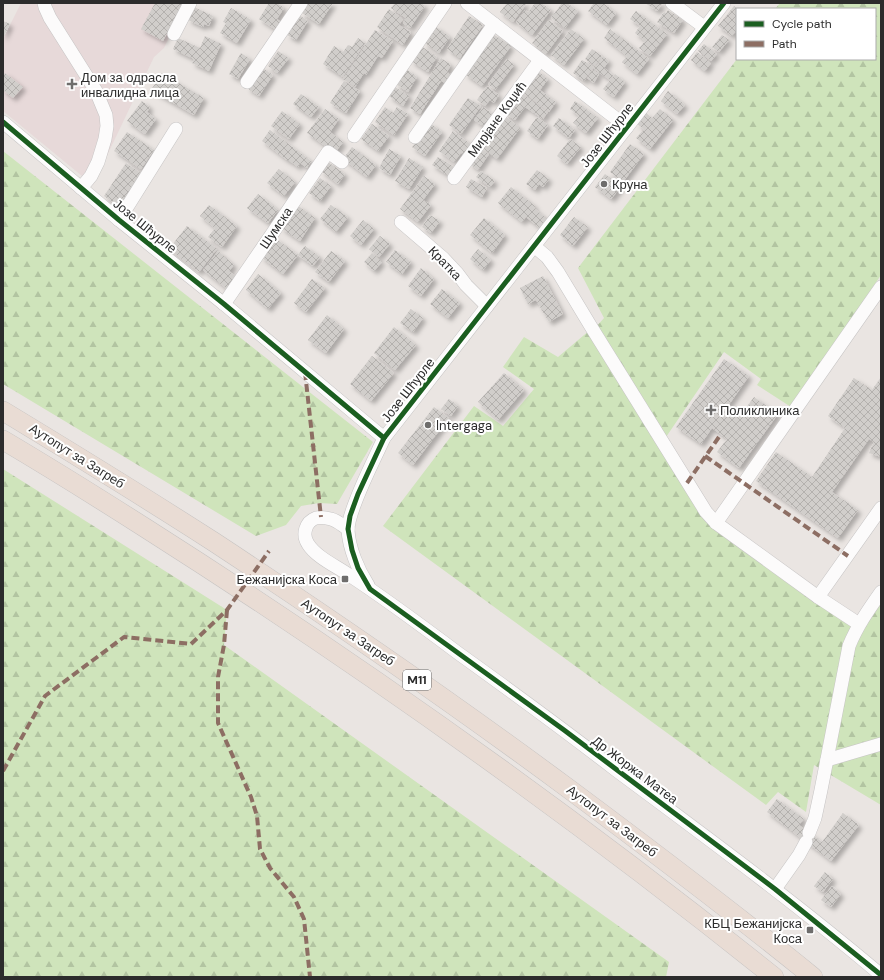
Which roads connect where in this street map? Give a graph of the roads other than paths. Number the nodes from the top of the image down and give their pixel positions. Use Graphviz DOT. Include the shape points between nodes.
graph roads {
  1 [pos="44,3"];
  2 [pos="190,3"];
  3 [pos="301,3"];
  4 [pos="445,3"];
  5 [pos="467,3"];
  6 [pos="672,3"];
  7 [pos="724,3"];
  8 [pos="494,24"];
  9 [pos="704,27"];
  10 [pos="174,34"];
  11 [pos="540,60"];
  12 [pos="247,82"];
  13 [pos="3,122"];
  14 [pos="627,127"];
  15 [pos="176,129"];
  16 [pos="354,136"];
  17 [pos="415,137"];
  18 [pos="342,162"];
  19 [pos="454,178"];
  20 [pos="81,188"];
  21 [pos="119,220"];
  22 [pos="401,222"];
  23 [pos="534,246"];
  24 [pos="881,287"];
  25 [pos="224,304"];
  26 [pos="487,306"];
  27 [pos="3,410"];
  28 [pos="384,438"];
  29 [pos="3,440"];
  30 [pos="881,508"];
  31 [pos="716,523"];
  32 [pos="348,529"];
  33 [pos="370,589"];
  34 [pos="881,592"];
  35 [pos="818,597"];
  36 [pos="875,608"];
  37 [pos="859,624"];
  38 [pos="881,744"];
  39 [pos="827,760"];
  40 [pos="775,890"];
  41 [pos="881,976"];
  42 [pos="774,977"];
  43 [pos="813,977"];
  1 -- 20 [label="street" via="50,18 96,91 106,115 105,139 98,162"];
  2 -- 10 [label="street"];
  3 -- 12 [label="street"];
  4 -- 16 [label="street"];
  5 -- 8 [label="street"];
  6 -- 9 [label="street"];
  7 -- 9 [label="street, Јозе Шћурле"];
  8 -- 11 [label="street"];
  8 -- 17 [label="street"];
  9 -- 14 [label="street, Јозе Шћурле"];
  11 -- 14 [label="street"];
  11 -- 19 [label="street, Мирјане Коџић"];
  13 -- 20 [label="street, Јозе Шћурле"];
  14 -- 23 [label="street, Јозе Шћурле"];
  15 -- 21 [label="street"];
  18 -- 25 [label="street, Шумска" via="328,152"];
  20 -- 21 [label="street, Јозе Шћурле"];
  21 -- 25 [label="street, Јозе Шћурле"];
  22 -- 26 [label="street, Кратка" via="443,258"];
  23 -- 26 [label="street, Јозе Шћурле"];
  23 -- 31 [label="street" via="547,257 558,272 687,483"];
  24 -- 31 [label="street"];
  25 -- 28 [label="street, Јозе Шћурле"];
  26 -- 28 [label="street, Јозе Шћурле"];
  27 -- 43 [label="highway, Аутопут за Загреб / M11" via="218,545 451,703 627,832"];
  28 -- 32 [label="street" via="358,494"];
  29 -- 42 [label="highway, Аутопут за Загреб / M11" via="312,636 516,780"];
  30 -- 35 [label="street"];
  31 -- 35 [label="street"];
  32 -- 33 [label="street" via="358,568"];
  32 -- 33 [label="street, Др Жоржа Матеа" via="332,519 316,518 305,529 305,540 317,554"];
  33 -- 40 [label="street, Др Жоржа Матеа" via="564,730"];
  34 -- 36 [label="street"];
  35 -- 37 [label="street"];
  36 -- 37 [label="street"];
  37 -- 39 [label="street" via="849,646"];
  38 -- 39 [label="street"];
  39 -- 40 [label="street" via="815,818 808,837"];
  40 -- 41 [label="street, Др Жоржа Матеа"];
}
